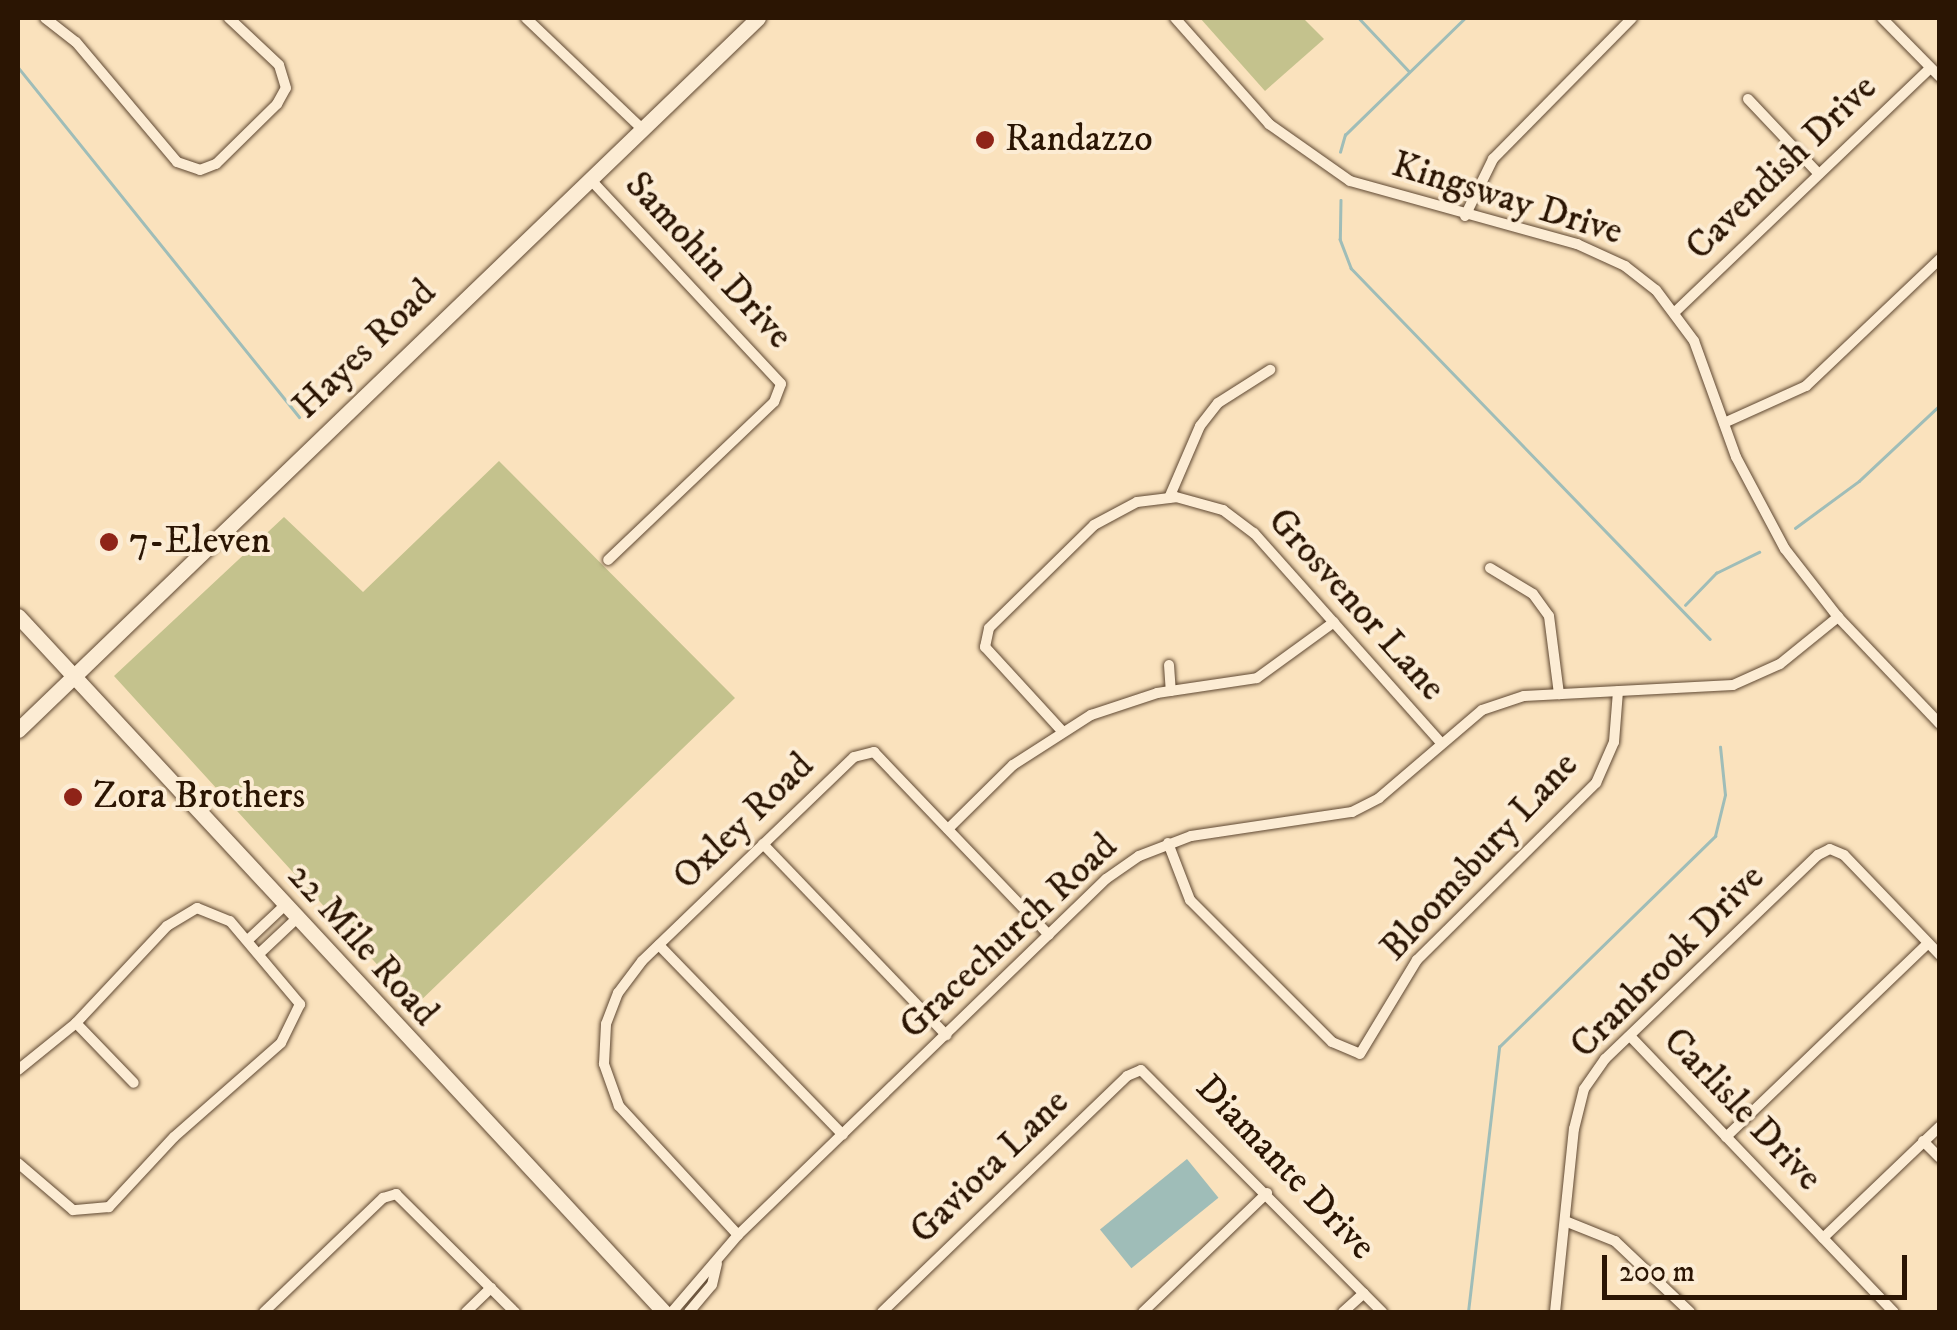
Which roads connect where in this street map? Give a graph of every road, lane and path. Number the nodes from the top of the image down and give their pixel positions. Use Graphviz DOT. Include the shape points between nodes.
graph roads {
  1 [pos="45,18"];
  2 [pos="229,18"];
  3 [pos="526,18"];
  4 [pos="758,18"];
  5 [pos="1175,18"];
  6 [pos="1632,18"];
  7 [pos="1882,18"];
  8 [pos="1930,68"];
  9 [pos="1940,77"];
  10 [pos="1748,99"];
  11 [pos="642,129"];
  12 [pos="1818,174"];
  13 [pos="590,180"];
  14 [pos="1465,216"];
  15 [pos="1940,259"];
  16 [pos="1675,312"];
  17 [pos="1270,370"];
  18 [pos="1724,423"];
  19 [pos="1169,498"];
  20 [pos="608,560"];
  21 [pos="1490,568"];
  22 [pos="18,616"];
  23 [pos="1838,617"];
  24 [pos="1334,622"];
  25 [pos="1169,665"];
  26 [pos="73,677"];
  27 [pos="1171,691"];
  28 [pos="1618,691"];
  29 [pos="1559,694"];
  30 [pos="1938,719"];
  31 [pos="18,730"];
  32 [pos="1062,731"];
  33 [pos="1439,741"];
  34 [pos="948,829"];
  35 [pos="1168,843"];
  36 [pos="763,844"];
  37 [pos="283,907"];
  38 [pos="295,920"];
  39 [pos="1049,934"];
  40 [pos="249,939"];
  41 [pos="1928,943"];
  42 [pos="659,945"];
  43 [pos="261,952"];
  44 [pos="1940,955"];
  45 [pos="76,1023"];
  46 [pos="946,1034"];
  47 [pos="1630,1036"];
  48 [pos="18,1070"];
  49 [pos="1141,1070"];
  50 [pos="134,1083"];
  51 [pos="1940,1126"];
  52 [pos="843,1135"];
  53 [pos="1726,1137"];
  54 [pos="1924,1141"];
  55 [pos="1940,1158"];
  56 [pos="18,1163"];
  57 [pos="1267,1193"];
  58 [pos="1565,1221"];
  59 [pos="738,1236"];
  60 [pos="1823,1238"];
  61 [pos="717,1263"];
  62 [pos="491,1288"];
  63 [pos="1364,1294"];
  64 [pos="264,1312"];
  65 [pos="466,1312"];
  66 [pos="515,1312"];
  67 [pos="664,1312"];
  68 [pos="672,1312"];
  69 [pos="688,1312"];
  70 [pos="882,1312"];
  71 [pos="1143,1312"];
  72 [pos="1343,1312"];
  73 [pos="1382,1312"];
  74 [pos="1555,1312"];
  75 [pos="1690,1312"];
  76 [pos="1894,1312"];
  1 -- 2 [label="street" via="76,42 177,162 200,170 216,164 286,88 279,65"];
  3 -- 11 [label="street"];
  4 -- 11 [label="main road, Hayes Road"];
  5 -- 14 [label="street, Kingsway Drive" via="1269,124 1315,160 1377,191"];
  6 -- 14 [label="street" via="1493,159"];
  7 -- 8 [label="street"];
  8 -- 9 [label="street"];
  8 -- 12 [label="street, Cavendish Drive"];
  10 -- 12 [label="street"];
  11 -- 13 [label="main road, Hayes Road"];
  12 -- 16 [label="street, Cavendish Drive"];
  13 -- 20 [label="street, Samohin Drive" via="781,384 774,402"];
  13 -- 26 [label="main road, Hayes Road"];
  14 -- 16 [label="street, Kingsway Drive" via="1596,251 1636,274"];
  15 -- 18 [label="street" via="1806,386"];
  16 -- 18 [label="street, Kingsway Drive"];
  17 -- 19 [label="street" via="1218,403 1200,426"];
  18 -- 23 [label="street, Kingsway Drive" via="1774,530"];
  19 -- 24 [label="street, Grosvenor Lane" via="1215,506 1245,525"];
  19 -- 32 [label="street" via="1138,502 1094,525 984,639 995,660"];
  21 -- 29 [label="street" via="1533,594 1549,616"];
  22 -- 26 [label="main road, 22 Mile Road"];
  23 -- 28 [label="street, Gracechurch Road" via="1780,664 1733,684"];
  23 -- 30 [label="street, Kingsway Drive"];
  24 -- 27 [label="street" via="1257,678"];
  24 -- 33 [label="street, Grosvenor Lane"];
  25 -- 27 [label="street"];
  26 -- 31 [label="main road, Hayes Road"];
  26 -- 37 [label="main road, 22 Mile Road"];
  27 -- 32 [label="street"];
  28 -- 29 [label="street, Gracechurch Road"];
  28 -- 35 [label="street, Bloomsbury Lane" via="1614,742 1596,783 1416,960 1360,1054 1332,1042 1190,900"];
  29 -- 33 [label="street, Gracechurch Road" via="1482,710"];
  32 -- 34 [label="street" via="1013,765"];
  33 -- 35 [label="street, Gracechurch Road" via="1378,798 1352,812"];
  34 -- 36 [label="street, Oxley Road" via="874,752 854,756"];
  34 -- 39 [label="street"];
  35 -- 39 [label="street, Gracechurch Road" via="1116,871"];
  36 -- 42 [label="street, Oxley Road"];
  36 -- 46 [label="street"];
  37 -- 38 [label="main road, 22 Mile Road"];
  37 -- 40 [label="street"];
  38 -- 43 [label="street"];
  38 -- 67 [label="main road, 22 Mile Road"];
  39 -- 46 [label="street, Gracechurch Road"];
  40 -- 43 [label="street"];
  40 -- 45 [label="street" via="218,913 197,908 167,926"];
  41 -- 44 [label="street"];
  41 -- 47 [label="street, Cranbrook Drive" via="1844,855 1830,849"];
  41 -- 53 [label="street"];
  42 -- 52 [label="street"];
  42 -- 59 [label="street, Oxley Road" via="612,1005 604,1037 606,1075 630,1123"];
  43 -- 56 [label="street" via="295,993 300,1012 281,1043 174,1137 109,1206 84,1214 58,1202"];
  45 -- 48 [label="street"];
  45 -- 50 [label="street"];
  46 -- 52 [label="street, Gracechurch Road"];
  47 -- 53 [label="street, Carlisle Drive"];
  47 -- 58 [label="street, Cranbrook Drive" via="1598,1068 1580,1100"];
  49 -- 57 [label="street, Diamante Drive"];
  49 -- 70 [label="street, Gaviota Lane" via="1127,1076"];
  51 -- 54 [label="street"];
  52 -- 59 [label="street, Gracechurch Road"];
  53 -- 60 [label="street, Carlisle Drive"];
  54 -- 55 [label="street"];
  54 -- 60 [label="street"];
  57 -- 63 [label="street, Diamante Drive"];
  57 -- 71 [label="street"];
  58 -- 74 [label="street, Cranbrook Drive"];
  58 -- 75 [label="street" via="1615,1242"];
  59 -- 61 [label="street, Gracechurch Road"];
  60 -- 76 [label="street, Carlisle Drive"];
  61 -- 68 [label="street, Gracechurch Road"];
  61 -- 69 [label="street, Gracechurch Road" via="712,1284"];
  62 -- 64 [label="street" via="396,1194 383,1198"];
  62 -- 65 [label="street"];
  62 -- 66 [label="street"];
  63 -- 72 [label="street"];
  63 -- 73 [label="street, Diamante Drive"];
}
